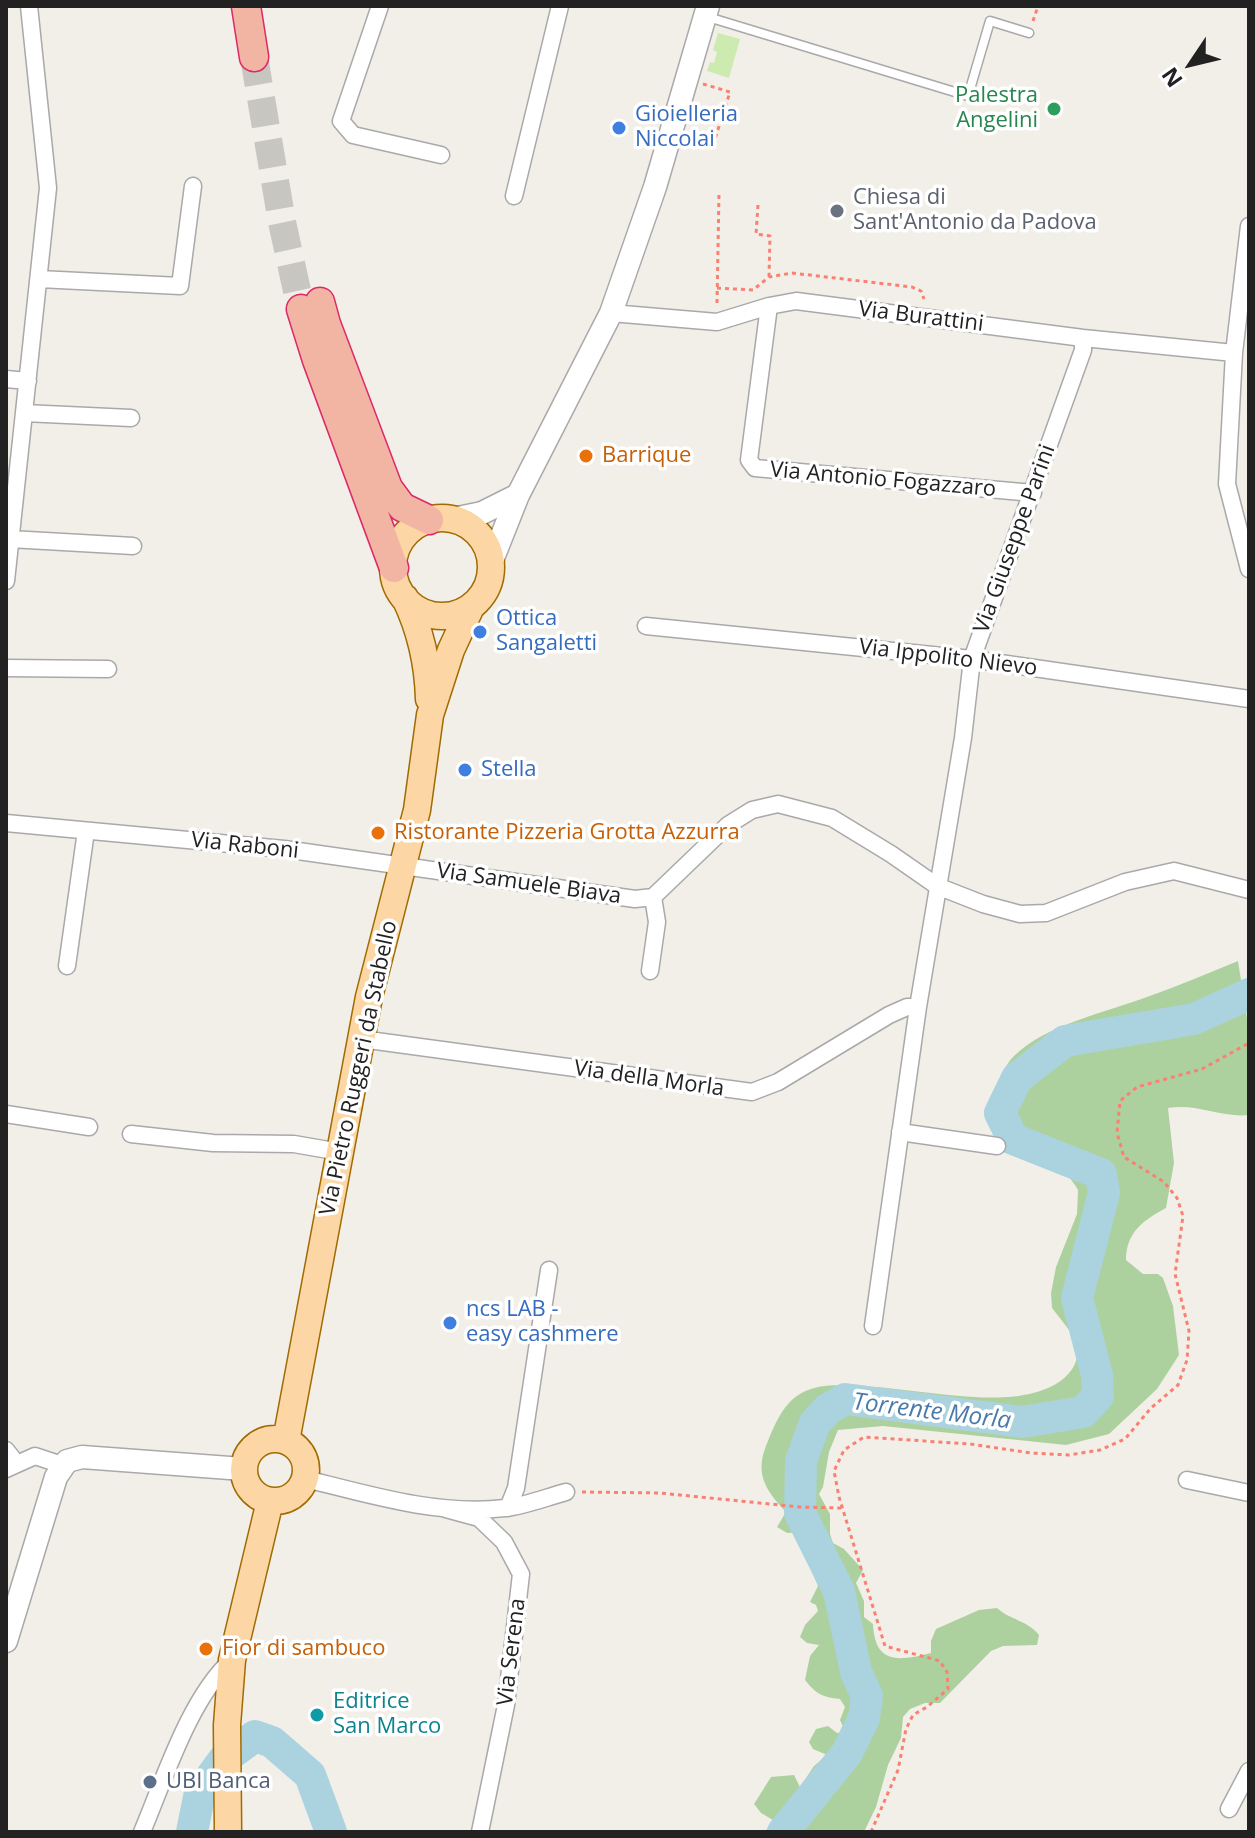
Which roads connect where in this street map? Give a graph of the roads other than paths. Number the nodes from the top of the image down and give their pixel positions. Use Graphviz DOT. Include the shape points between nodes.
graph roads {
  1 [pos="29,6"];
  2 [pos="246,6"];
  3 [pos="265,6"];
  4 [pos="380,6"];
  5 [pos="560,6"];
  6 [pos="706,11"];
  7 [pos="1029,33"];
  8 [pos="441,155"];
  9 [pos="193,186"];
  10 [pos="514,196"];
  11 [pos="1249,226"];
  12 [pos="39,279"];
  13 [pos="769,306"];
  14 [pos="611,313"];
  15 [pos="1083,338"];
  16 [pos="1234,353"];
  17 [pos="6,379"];
  18 [pos="28,381"];
  19 [pos="24,413"];
  20 [pos="131,418"];
  21 [pos="1033,493"];
  22 [pos="518,495"];
  23 [pos="441,519"];
  24 [pos="10,539"];
  25 [pos="133,546"];
  26 [pos="491,563"];
  27 [pos="394,568"];
  28 [pos="1249,569"];
  29 [pos="6,581"];
  30 [pos="405,598"];
  31 [pos="476,608"];
  32 [pos="646,626"];
  33 [pos="972,659"];
  34 [pos="6,668"];
  35 [pos="108,669"];
  36 [pos="1249,699"];
  37 [pos="430,715"];
  38 [pos="6,823"];
  39 [pos="86,831"];
  40 [pos="404,867"];
  41 [pos="937,886"];
  42 [pos="1249,890"];
  43 [pos="653,897"];
  44 [pos="67,966"];
  45 [pos="650,971"];
  46 [pos="918,1007"];
  47 [pos="361,1039"];
  48 [pos="6,1114"];
  49 [pos="89,1127"];
  50 [pos="900,1132"];
  51 [pos="131,1134"];
  52 [pos="997,1146"];
  53 [pos="340,1152"];
  54 [pos="549,1270"];
  55 [pos="873,1326"];
  56 [pos="286,1441"];
  57 [pos="6,1450"];
  58 [pos="62,1465"];
  59 [pos="12,1466"];
  60 [pos="243,1469"];
  61 [pos="303,1478"];
  62 [pos="1187,1480"];
  63 [pos="566,1492"];
  64 [pos="1249,1493"];
  65 [pos="270,1501"];
  66 [pos="508,1508"];
  67 [pos="446,1509"];
  68 [pos="6,1641"];
  69 [pos="232,1660"];
  70 [pos="1249,1771"];
  71 [pos="1229,1809"];
  72 [pos="142,1832"];
  73 [pos="228,1832"];
  74 [pos="480,1832"];
  1 -- 12 [label="street" via="48,188"];
  2 -- 3 [label="highway" via="264,55"];
  4 -- 8 [label="street" via="341,121 353,135"];
  5 -- 10 [label="street"];
  6 -- 7 [label="lane" via="754,32 968,96 990,21"];
  6 -- 14 [label="street, Via Pietro Ruggeri da Stabello" via="655,187"];
  9 -- 12 [label="street" via="180,286"];
  11 -- 16 [label="street"];
  12 -- 18 [label="street"];
  13 -- 14 [label="street, Via Burattini" via="717,322"];
  13 -- 15 [label="street, Via Burattini" via="796,301"];
  13 -- 21 [label="street, Via Antonio Fogazzaro" via="749,460 755,468"];
  14 -- 22 [label="street, Via Pietro Ruggeri da Stabello"];
  15 -- 16 [label="street, Via Burattini"];
  15 -- 21 [label="street, Via Giuseppe Parini"];
  16 -- 28 [label="street" via="1227,484"];
  17 -- 18 [label="street"];
  18 -- 19 [label="street"];
  19 -- 20 [label="street"];
  19 -- 24 [label="street"];
  21 -- 33 [label="street, Via Giuseppe Parini"];
  22 -- 23 [label="street" via="482,513"];
  22 -- 26 [label="street, Via Pietro Ruggeri da Stabello"];
  23 -- 26 [label="main road" via="467,525 479,535"];
  23 -- 27 [label="main road" via="414,527 403,538"];
  23 -- 27 [label="highway" via="402,507 388,488 326,324 311,306 317,360"];
  24 -- 25 [label="street"];
  24 -- 29 [label="street"];
  26 -- 31 [label="main road, Via Pietro Ruggeri da Stabello"];
  27 -- 30 [label="main road"];
  30 -- 31 [label="main road" via="433,615"];
  30 -- 37 [label="main road" via="427,671"];
  31 -- 37 [label="main road, Via Pietro Ruggeri da Stabello" via="451,650"];
  32 -- 33 [label="street, Via Ippolito Nievo"];
  33 -- 36 [label="street, Via Ippolito Nievo"];
  33 -- 41 [label="street, Via Giuseppe Parini"];
  34 -- 35 [label="street"];
  37 -- 40 [label="main road, Via Pietro Ruggeri da Stabello"];
  38 -- 39 [label="street, Via Raboni"];
  39 -- 40 [label="street, Via Raboni" via="284,849"];
  39 -- 44 [label="street"];
  40 -- 43 [label="street, Via Samuele Biava" via="606,896"];
  40 -- 47 [label="main road, Via Pietro Ruggeri da Stabello"];
  41 -- 42 [label="street, Via Samuele Biava" via="1020,914 1046,913 1125,882 1174,871"];
  41 -- 43 [label="street, Via Samuele Biava" via="832,818 778,804 752,810 728,825"];
  41 -- 46 [label="street"];
  43 -- 45 [label="street, Via Samuele Biava" via="657,922"];
  46 -- 47 [label="street, Via della Morla" via="889,1015 778,1082 752,1092"];
  46 -- 50 [label="street"];
  47 -- 53 [label="main road, Via Pietro Ruggeri da Stabello"];
  48 -- 49 [label="street"];
  50 -- 52 [label="street"];
  50 -- 55 [label="street"];
  51 -- 53 [label="street" via="294,1144"];
  53 -- 56 [label="main road, Via Pietro Ruggeri da Stabello"];
  54 -- 66 [label="street" via="516,1488"];
  56 -- 60 [label="main road" via="274,1438 257,1444"];
  56 -- 61 [label="main road" via="304,1458"];
  57 -- 59 [label="street"];
  58 -- 59 [label="street" via="35,1456"];
  58 -- 60 [label="street" via="82,1457"];
  58 -- 68 [label="street"];
  60 -- 65 [label="main road" via="252,1492"];
  61 -- 65 [label="main road" via="296,1494"];
  61 -- 67 [label="street"];
  62 -- 64 [label="street"];
  63 -- 66 [label="street"];
  65 -- 69 [label="main road"];
  66 -- 67 [label="street"];
  67 -- 74 [label="street, Via Serena" via="479,1518 504,1542 521,1574 506,1705"];
  69 -- 72 [label="street" via="211,1682"];
  69 -- 73 [label="main road"];
  70 -- 71 [label="street"];
}
